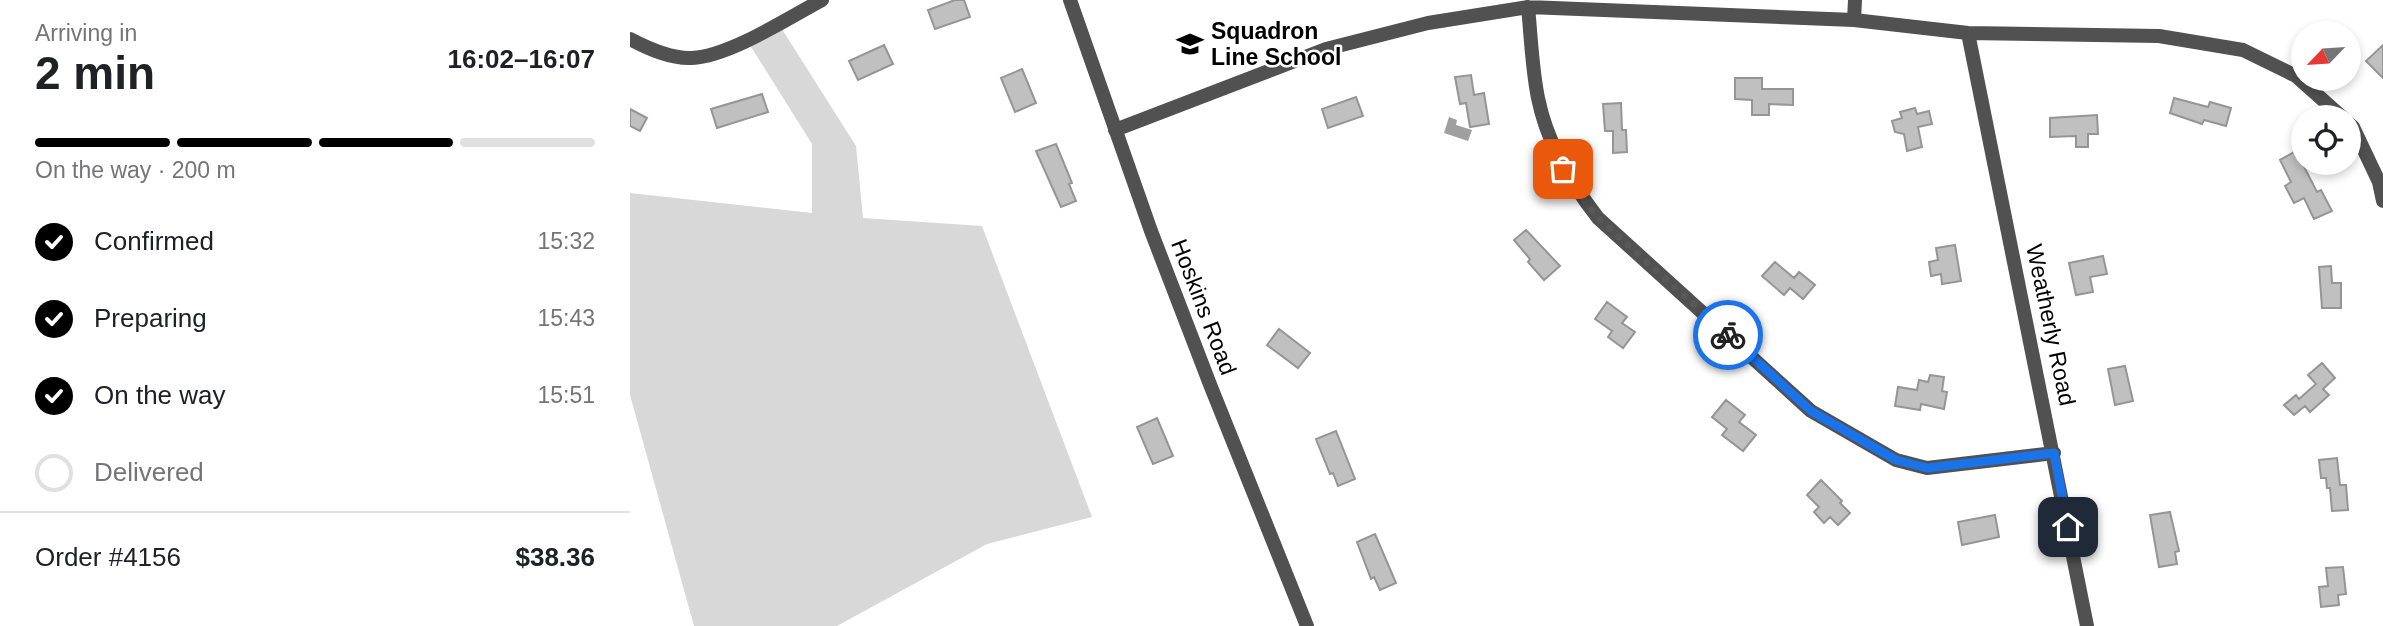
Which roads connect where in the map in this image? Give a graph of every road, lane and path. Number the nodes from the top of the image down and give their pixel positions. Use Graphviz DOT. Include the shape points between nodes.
graph roads {
  1 [pos="822,0"];
  2 [pos="1070,0"];
  3 [pos="1855,0"];
  4 [pos="1528,6"];
  5 [pos="1854,20"];
  6 [pos="1968,33"];
  7 [pos="630,39"];
  8 [pos="2329,105"];
  9 [pos="1115,130"];
  10 [pos="2361,144"];
  11 [pos="2383,201"];
  12 [pos="2054,453"];
  13 [pos="1307,626"];
  14 [pos="2087,626"];
  1 -- 7 [label="street" via="729,49 693,58 670,55"];
  2 -- 9 [label="street, Hoskins Road"];
  3 -- 5 [label="street"];
  4 -- 5 [label="street"];
  4 -- 9 [label="street" via="1441,20 1326,49"];
  4 -- 12 [label="street" via="1538,98 1553,146 1579,194 1598,218 1811,411 1896,460 1927,468"];
  5 -- 6 [label="street"];
  6 -- 8 [label="street" via="2159,36 2243,50 2296,76"];
  6 -- 12 [label="street, Weatherly Road"];
  9 -- 13 [label="street, Hoskins Road"];
  10 -- 11 [label="street"];
  12 -- 14 [label="street, Weatherly Road"];
}
